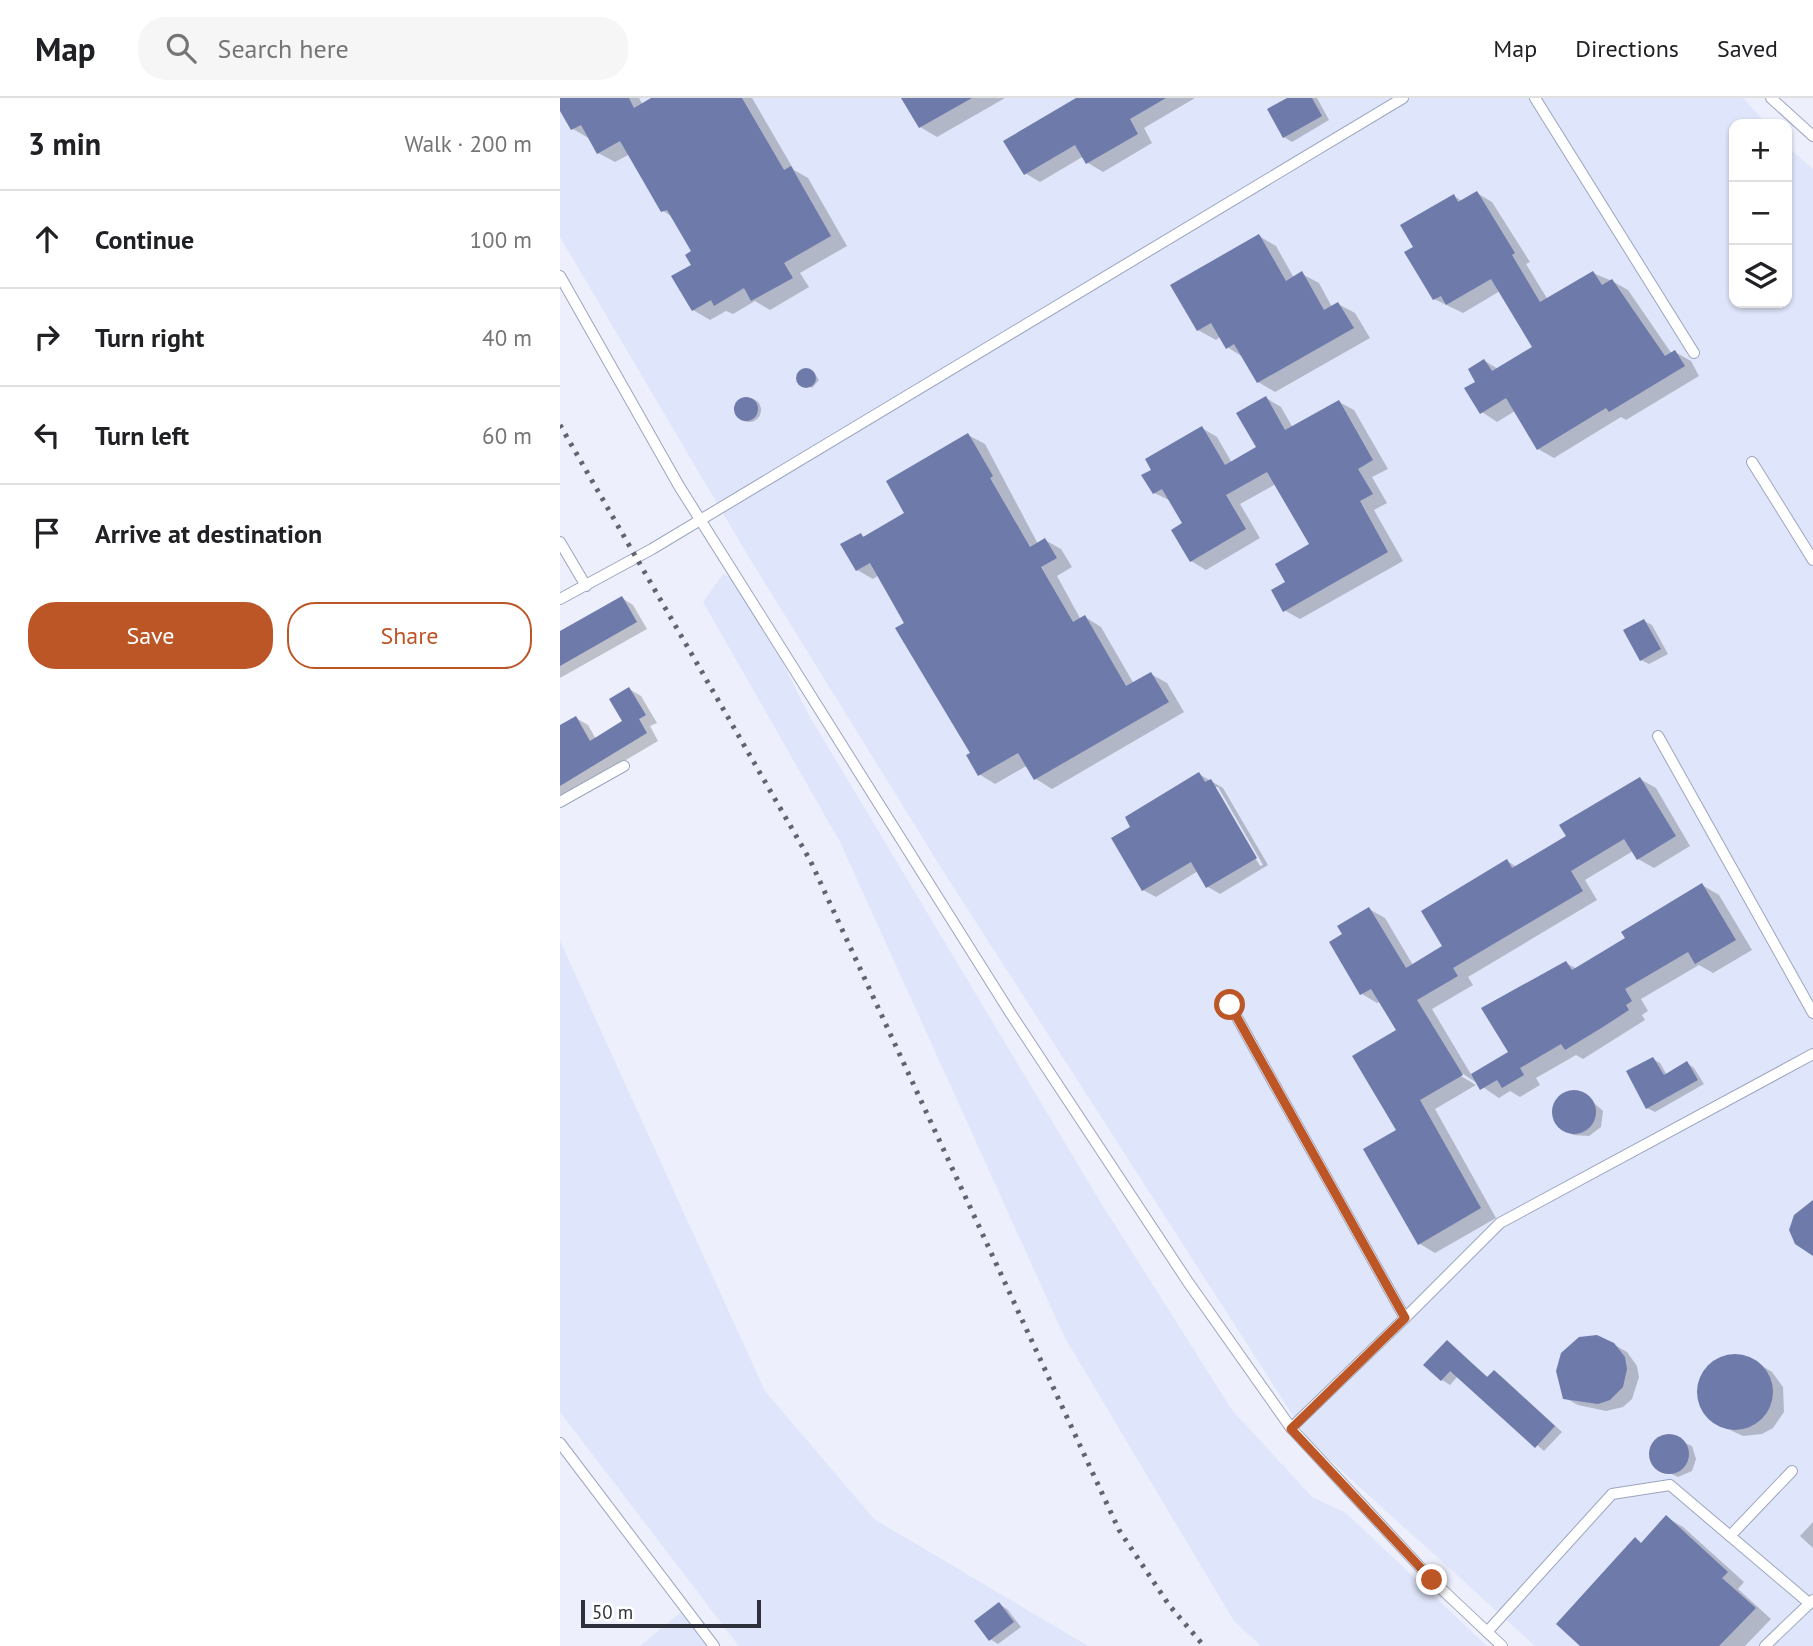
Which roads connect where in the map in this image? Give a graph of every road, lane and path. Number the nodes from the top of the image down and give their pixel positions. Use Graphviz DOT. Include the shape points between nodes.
graph roads {
  1 [pos="1403,98"];
  2 [pos="1535,98"];
  3 [pos="1771,98"];
  4 [pos="1813,136"];
  5 [pos="560,276"];
  6 [pos="1694,353"];
  7 [pos="1752,461"];
  8 [pos="701,520"];
  9 [pos="560,542"];
  10 [pos="1813,560"];
  11 [pos="586,586"];
  12 [pos="560,599"];
  13 [pos="1658,736"];
  14 [pos="624,766"];
  15 [pos="560,802"];
  16 [pos="1230,1005"];
  17 [pos="1813,1013"];
  18 [pos="1813,1055"];
  19 [pos="1405,1318"];
  20 [pos="1291,1429"];
  21 [pos="560,1443"];
  22 [pos="1793,1471"];
  23 [pos="1730,1536"];
  24 [pos="1811,1601"];
  25 [pos="1487,1632"];
  26 [pos="715,1646"];
  27 [pos="1502,1646"];
  28 [pos="1765,1646"];
  1 -- 8 [label="lane"];
  2 -- 6 [label="lane"];
  3 -- 4 [label="lane"];
  5 -- 8 [label="lane"];
  7 -- 10 [label="lane"];
  8 -- 11 [label="lane"];
  8 -- 20 [label="lane" via="1011,1014"];
  9 -- 11 [label="lane"];
  11 -- 12 [label="lane"];
  13 -- 17 [label="lane"];
  14 -- 15 [label="lane"];
  16 -- 19 [label="lane"];
  18 -- 19 [label="lane" via="1500,1223"];
  19 -- 20 [label="lane"];
  20 -- 25 [label="lane"];
  21 -- 26 [label="lane"];
  22 -- 23 [label="lane"];
  23 -- 24 [label="lane"];
  23 -- 25 [label="lane" via="1670,1485 1612,1494"];
  24 -- 28 [label="lane"];
  25 -- 27 [label="lane"];
}
